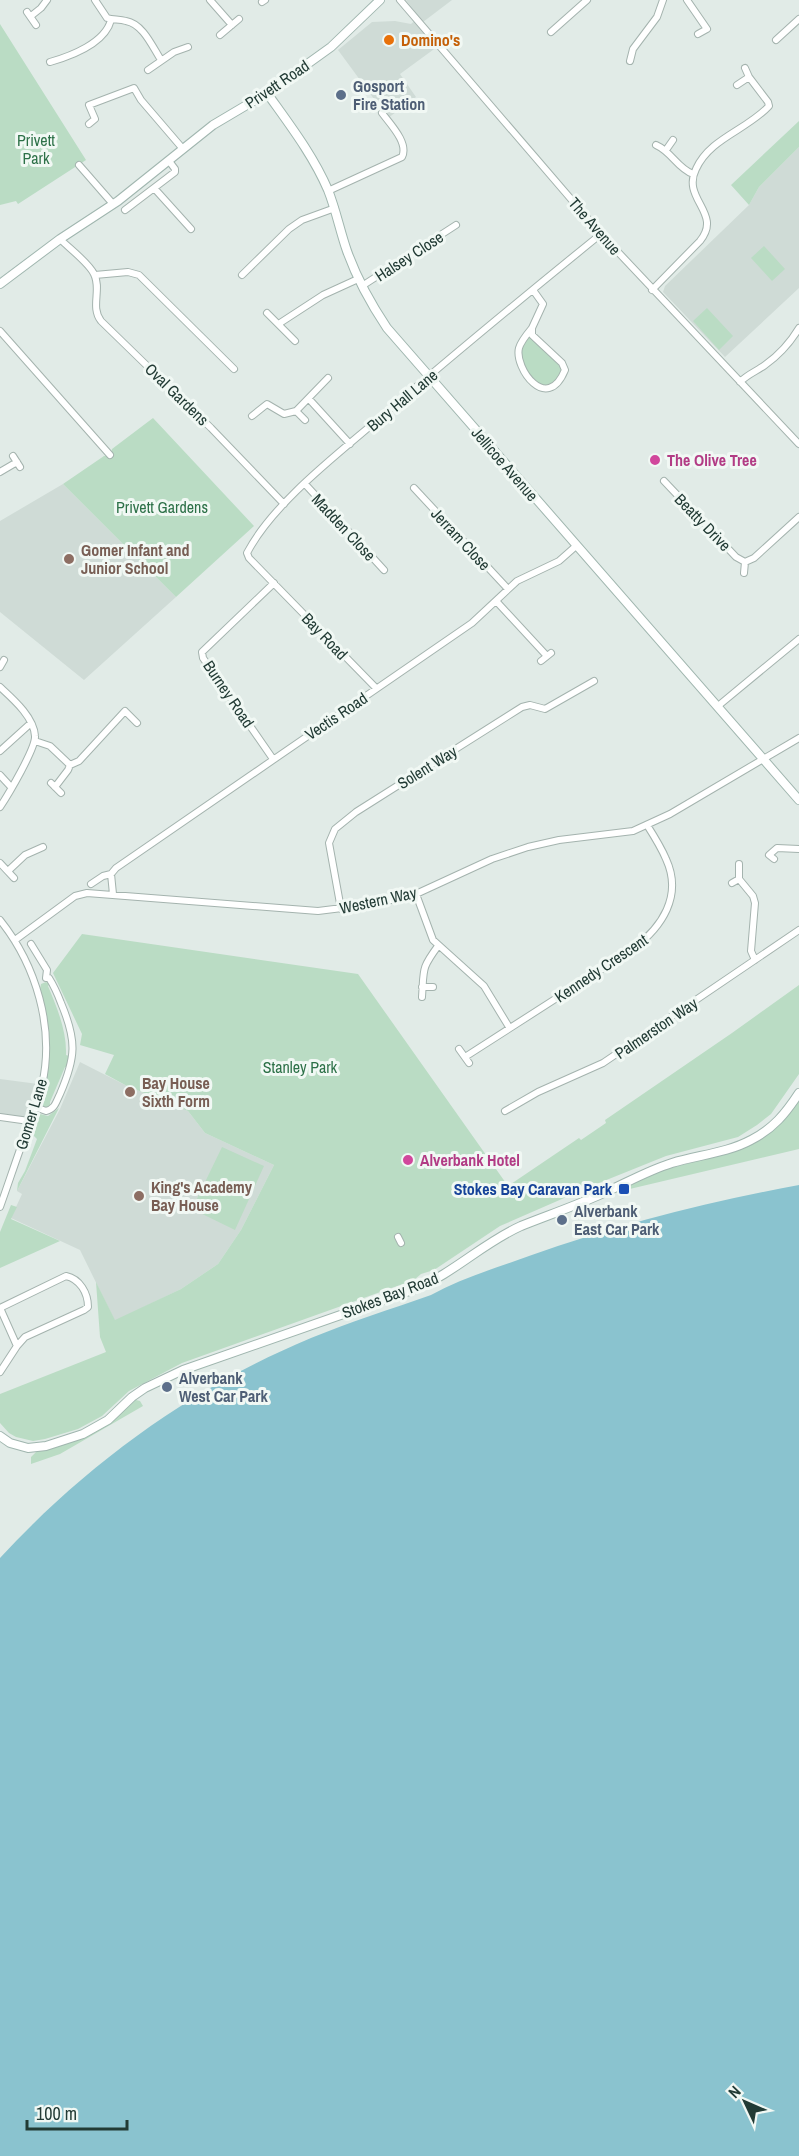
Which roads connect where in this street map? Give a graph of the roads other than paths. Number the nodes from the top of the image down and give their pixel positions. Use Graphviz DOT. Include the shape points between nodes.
graph roads {
  1 [pos="47,0"];
  2 [pos="95,0"];
  3 [pos="210,0"];
  4 [pos="380,0"];
  5 [pos="400,0"];
  6 [pos="587,0"];
  7 [pos="663,0"];
  8 [pos="687,0"];
  9 [pos="799,19"];
  10 [pos="111,20"];
  11 [pos="239,20"];
  12 [pos="36,25"];
  13 [pos="232,25"];
  14 [pos="552,32"];
  15 [pos="698,34"];
  16 [pos="220,35"];
  17 [pos="776,40"];
  18 [pos="188,47"];
  19 [pos="161,60"];
  20 [pos="630,61"];
  21 [pos="50,62"];
  22 [pos="745,68"];
  23 [pos="148,70"];
  24 [pos="748,76"];
  25 [pos="737,85"];
  26 [pos="267,93"];
  27 [pos="382,113"];
  28 [pos="89,124"];
  29 [pos="672,140"];
  30 [pos="656,145"];
  31 [pos="183,149"];
  32 [pos="666,150"];
  33 [pos="169,161"];
  34 [pos="79,165"];
  35 [pos="693,174"];
  36 [pos="154,188"];
  37 [pos="328,191"];
  38 [pos="113,204"];
  39 [pos="335,208"];
  40 [pos="125,210"];
  41 [pos="456,225"];
  42 [pos="190,230"];
  43 [pos="601,234"];
  44 [pos="60,240"];
  45 [pos="95,275"];
  46 [pos="243,275"];
  47 [pos="360,282"];
  48 [pos="0,284"];
  49 [pos="533,290"];
  50 [pos="652,290"];
  51 [pos="267,313"];
  52 [pos="280,324"];
  53 [pos="532,328"];
  54 [pos="799,328"];
  55 [pos="0,331"];
  56 [pos="295,341"];
  57 [pos="234,369"];
  58 [pos="429,376"];
  59 [pos="328,378"];
  60 [pos="740,381"];
  61 [pos="309,399"];
  62 [pos="296,411"];
  63 [pos="252,416"];
  64 [pos="305,420"];
  65 [pos="350,444"];
  66 [pos="799,444"];
  67 [pos="110,455"];
  68 [pos="17,462"];
  69 [pos="0,472"];
  70 [pos="664,481"];
  71 [pos="305,484"];
  72 [pos="414,488"];
  73 [pos="284,504"];
  74 [pos="799,517"];
  75 [pos="576,546"];
  76 [pos="745,562"];
  77 [pos="384,570"];
  78 [pos="744,573"];
  79 [pos="274,583"];
  80 [pos="508,589"];
  81 [pos="496,602"];
  82 [pos="799,639"];
  83 [pos="546,656"];
  84 [pos="4,660"];
  85 [pos="0,667"];
  86 [pos="594,681"];
  87 [pos="0,687"];
  88 [pos="376,688"];
  89 [pos="718,706"];
  90 [pos="31,723"];
  91 [pos="137,723"];
  92 [pos="799,738"];
  93 [pos="35,741"];
  94 [pos="0,751"];
  95 [pos="273,759"];
  96 [pos="763,759"];
  97 [pos="70,765"];
  98 [pos="0,775"];
  99 [pos="11,787"];
  100 [pos="61,793"];
  101 [pos="799,800"];
  102 [pos="0,807"];
  103 [pos="648,825"];
  104 [pos="43,847"];
  105 [pos="799,849"];
  106 [pos="774,860"];
  107 [pos="0,862"];
  108 [pos="739,864"];
  109 [pos="8,871"];
  110 [pos="111,874"];
  111 [pos="14,878"];
  112 [pos="739,879"];
  113 [pos="732,883"];
  114 [pos="91,884"];
  115 [pos="113,894"];
  116 [pos="416,894"];
  117 [pos="341,909"];
  118 [pos="0,920"];
  119 [pos="799,930"];
  120 [pos="15,940"];
  121 [pos="32,944"];
  122 [pos="438,946"];
  123 [pos="755,960"];
  124 [pos="46,978"];
  125 [pos="35,982"];
  126 [pos="422,987"];
  127 [pos="433,987"];
  128 [pos="422,997"];
  129 [pos="509,1027"];
  130 [pos="459,1049"];
  131 [pos="465,1057"];
  132 [pos="469,1063"];
  133 [pos="799,1093"];
  134 [pos="35,1107"];
  135 [pos="505,1111"];
  136 [pos="0,1117"];
  137 [pos="29,1121"];
  138 [pos="0,1207"];
  139 [pos="17,1346"];
  140 [pos="0,1372"];
  141 [pos="0,1436"];
  1 -- 12 [label="street" via="29,14"];
  2 -- 10 [label="street"];
  3 -- 13 [label="street"];
  4 -- 26 [label="street, Privett Road" via="331,47"];
  5 -- 43 [label="street, The Avenue"];
  6 -- 14 [label="street"];
  7 -- 20 [label="street" via="657,17 633,49"];
  8 -- 15 [label="street" via="707,29"];
  9 -- 17 [label="street"];
  10 -- 19 [label="street" via="137,26"];
  10 -- 21 [label="street" via="106,32 84,48"];
  11 -- 13 [label="street"];
  13 -- 16 [label="street"];
  18 -- 19 [label="street"];
  19 -- 23 [label="street"];
  22 -- 24 [label="street"];
  24 -- 25 [label="street"];
  24 -- 35 [label="street" via="769,106 712,149"];
  26 -- 31 [label="street, Privett Road" via="213,125"];
  26 -- 37 [label="street, Jellicoe Avenue" via="319,170"];
  27 -- 37 [label="street" via="404,145 402,157"];
  28 -- 31 [label="street" via="95,119 87,102 133,84 141,100"];
  29 -- 32 [label="street"];
  30 -- 32 [label="street"];
  31 -- 33 [label="street, Privett Road"];
  32 -- 35 [label="street"];
  33 -- 36 [label="street" via="176,171"];
  33 -- 38 [label="street, Privett Road"];
  34 -- 38 [label="street"];
  35 -- 50 [label="street" via="693,192 708,220 706,232"];
  36 -- 40 [label="street"];
  36 -- 42 [label="street"];
  37 -- 39 [label="street, Jellicoe Avenue"];
  38 -- 44 [label="street, Privett Road"];
  39 -- 46 [label="street" via="289,229"];
  39 -- 47 [label="street, Jellicoe Avenue"];
  41 -- 47 [label="street, Halsey Close"];
  43 -- 49 [label="street, Bury Hall Lane"];
  43 -- 50 [label="street, The Avenue"];
  44 -- 45 [label="street"];
  44 -- 48 [label="street, Privett Road"];
  45 -- 57 [label="street" via="139,275"];
  45 -- 73 [label="street, Oval Gardens" via="98,318"];
  47 -- 52 [label="street, Halsey Close" via="324,295"];
  47 -- 58 [label="street, Jellicoe Avenue" via="387,328"];
  49 -- 53 [label="street" via="543,304"];
  49 -- 58 [label="street, Bury Hall Lane"];
  50 -- 60 [label="street, The Avenue"];
  51 -- 52 [label="street"];
  52 -- 56 [label="street"];
  53 -- 53 [label="street" via="532,335 565,370 554,387 536,386 519,359 519,349"];
  54 -- 60 [label="street" via="776,356"];
  55 -- 67 [label="street"];
  58 -- 65 [label="street, Bury Hall Lane"];
  58 -- 75 [label="street, Jellicoe Avenue"];
  59 -- 61 [label="street"];
  60 -- 66 [label="street, The Avenue"];
  61 -- 62 [label="street"];
  61 -- 65 [label="street"];
  62 -- 63 [label="street" via="284,414 267,404"];
  62 -- 64 [label="street"];
  65 -- 71 [label="street, Bury Hall Lane"];
  68 -- 69 [label="street"];
  70 -- 76 [label="street, Beatty Drive"];
  71 -- 73 [label="street, Bury Hall Lane"];
  71 -- 77 [label="street, Madden Close"];
  72 -- 80 [label="street, Jerram Close"];
  73 -- 79 [label="street, Bury Hall Lane" via="264,526 248,553"];
  74 -- 76 [label="street, Beatty Drive"];
  75 -- 80 [label="street, Vectis Road" via="560,561"];
  75 -- 89 [label="street, Jellicoe Avenue"];
  76 -- 78 [label="street"];
  79 -- 88 [label="street, Bay Road"];
  79 -- 95 [label="street, Burney Road" via="202,652"];
  80 -- 81 [label="street, Vectis Road"];
  81 -- 83 [label="street"];
  81 -- 88 [label="street, Vectis Road" via="472,623"];
  82 -- 89 [label="street"];
  84 -- 85 [label="street"];
  86 -- 117 [label="street, Solent Way" via="545,709 522,707 335,829 329,843"];
  87 -- 90 [label="street"];
  88 -- 95 [label="street, Vectis Road"];
  89 -- 96 [label="street, Jellicoe Avenue"];
  90 -- 93 [label="street"];
  90 -- 94 [label="street"];
  91 -- 97 [label="street" via="125,711 79,761"];
  92 -- 96 [label="street, Western Way"];
  93 -- 97 [label="street" via="51,746"];
  93 -- 99 [label="street"];
  95 -- 110 [label="street, Vectis Road"];
  96 -- 101 [label="street, Jellicoe Avenue"];
  96 -- 103 [label="street, Western Way"];
  97 -- 100 [label="street" via="53,785"];
  98 -- 99 [label="street"];
  99 -- 102 [label="street"];
  103 -- 116 [label="street, Western Way" via="621,834 528,847"];
  103 -- 129 [label="street, Kennedy Crescent" via="667,861 671,880 671,897 664,918 633,949"];
  104 -- 109 [label="street" via="25,855"];
  105 -- 106 [label="street" via="777,848 770,855"];
  107 -- 109 [label="street"];
  108 -- 112 [label="street"];
  109 -- 111 [label="street"];
  110 -- 114 [label="street, Vectis Road"];
  110 -- 115 [label="street"];
  112 -- 113 [label="street"];
  112 -- 123 [label="street" via="755,903 751,951"];
  115 -- 117 [label="street, Western Way" via="295,910"];
  115 -- 120 [label="street, Western Way" via="75,896"];
  116 -- 117 [label="street, Western Way"];
  116 -- 122 [label="street"];
  118 -- 120 [label="street, Gomer Lane"];
  119 -- 123 [label="street, Palmerston Way"];
  120 -- 125 [label="street, Gomer Lane"];
  121 -- 124 [label="street" via="47,970"];
  122 -- 126 [label="street" via="424,966"];
  122 -- 129 [label="street" via="478,979"];
  123 -- 135 [label="street, Palmerston Way" via="603,1063"];
  124 -- 125 [label="street"];
  124 -- 134 [label="street" via="53,983 74,1042 67,1077 54,1107 46,1111"];
  125 -- 134 [label="street, Gomer Lane" via="46,1045 42,1085"];
  126 -- 127 [label="street"];
  126 -- 128 [label="street"];
  129 -- 131 [label="street, Kennedy Crescent"];
  130 -- 131 [label="street"];
  131 -- 132 [label="street"];
  133 -- 141 [label="street, Stokes Bay Road" via="769,1130 751,1141 674,1162 520,1227 423,1286 183,1370 138,1393 108,1420 83,1434 28,1448"];
  134 -- 137 [label="street, Gomer Lane"];
  136 -- 137 [label="street"];
  137 -- 138 [label="street, Gomer Lane"];
  139 -- 139 [label="street" via="0,1308 66,1276 74,1278 81,1285 88,1307 25,1337"];
  139 -- 140 [label="street"];
}
